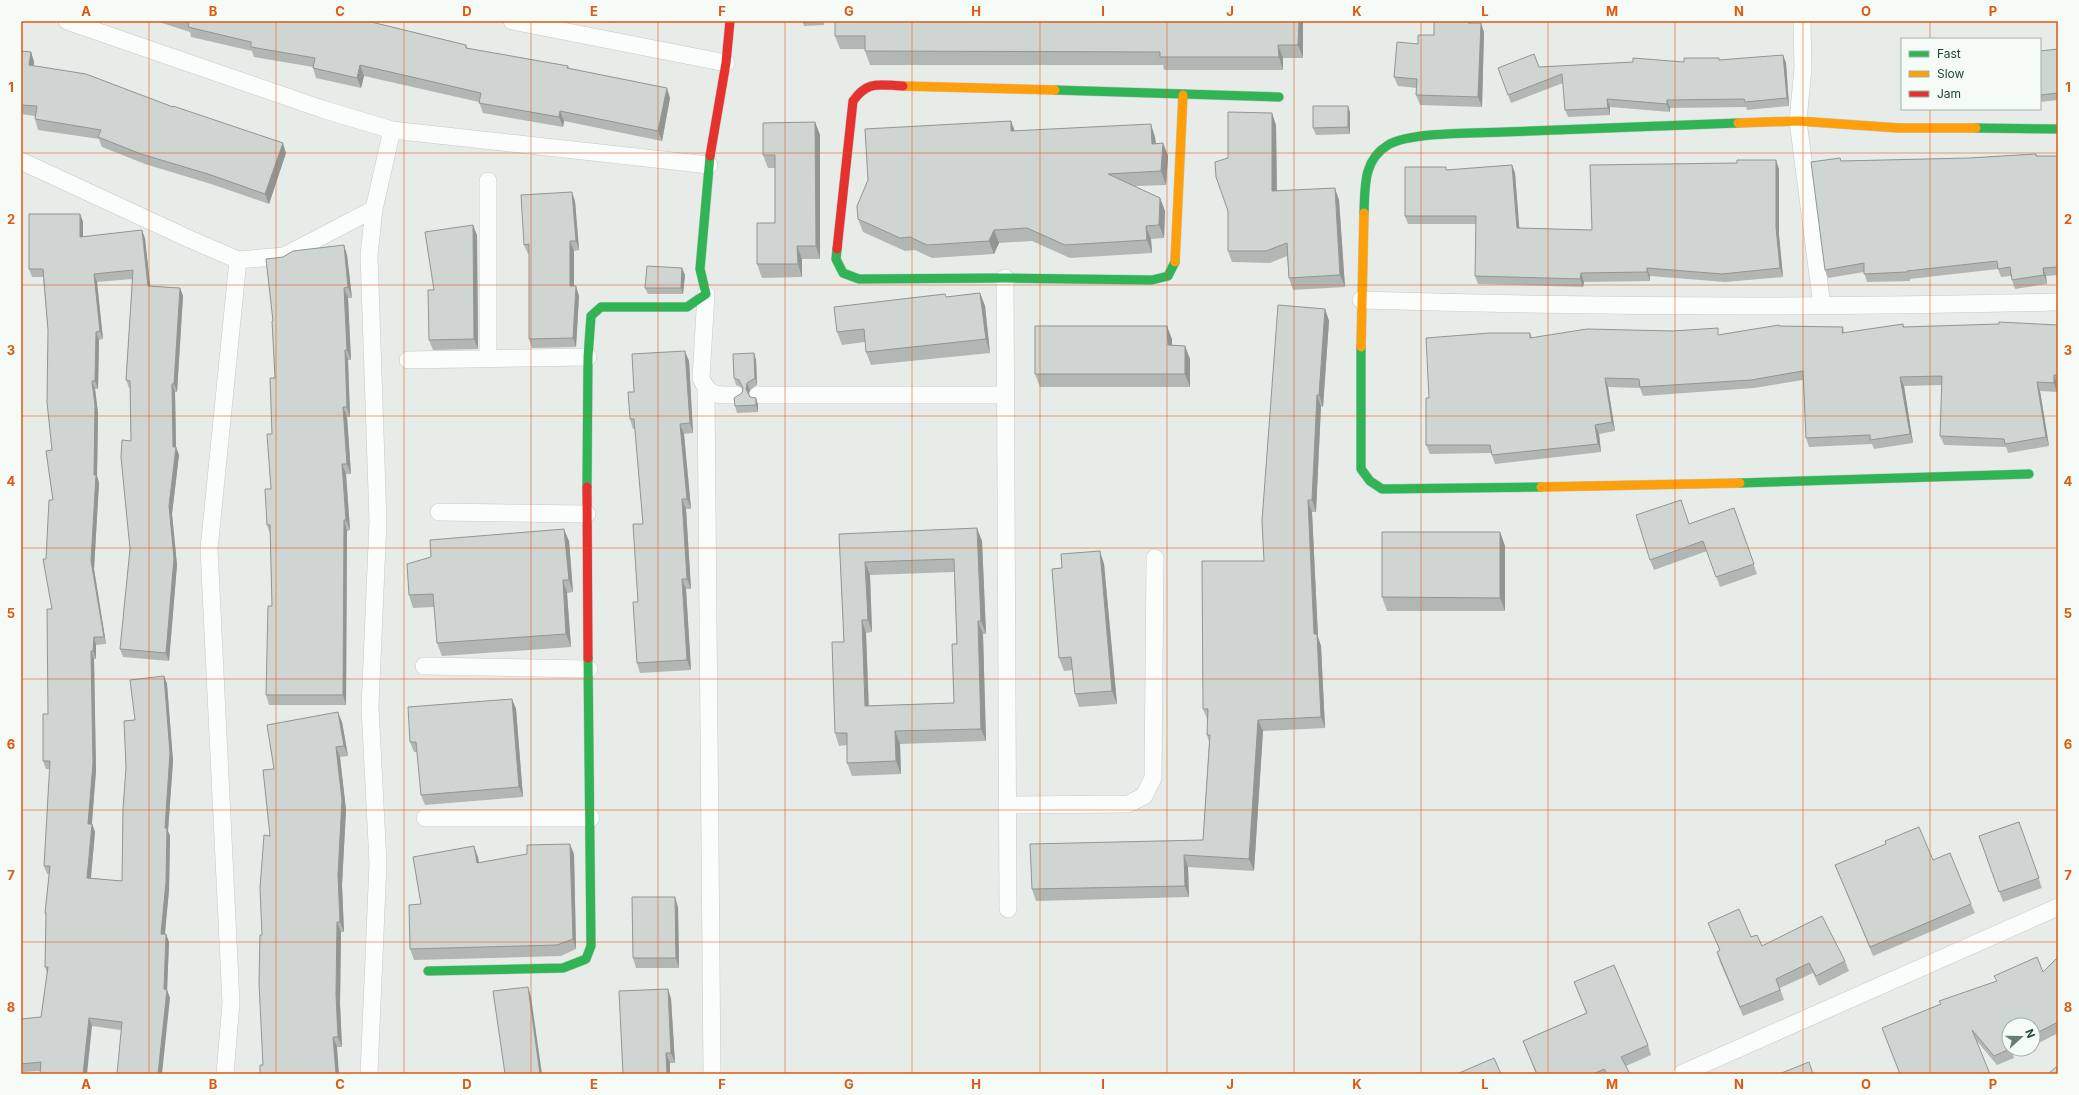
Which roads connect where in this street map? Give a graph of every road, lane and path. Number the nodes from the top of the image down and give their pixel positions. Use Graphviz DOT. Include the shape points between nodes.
graph roads {
  1 [pos="67,21"];
  2 [pos="512,21"];
  3 [pos="730,21"];
  4 [pos="1802,21"];
  5 [pos="726,63"];
  6 [pos="1183,95"];
  7 [pos="1279,97"];
  8 [pos="1798,121"];
  9 [pos="2058,129"];
  10 [pos="392,130"];
  11 [pos="21,161"];
  12 [pos="709,165"];
  13 [pos="488,181"];
  14 [pos="374,209"];
  15 [pos="238,260"];
  16 [pos="1005,278"];
  17 [pos="706,294"];
  18 [pos="1361,300"];
  19 [pos="2058,302"];
  20 [pos="1822,306"];
  21 [pos="588,357"];
  22 [pos="488,358"];
  23 [pos="408,360"];
  24 [pos="706,389"];
  25 [pos="736,395"];
  26 [pos="758,395"];
  27 [pos="1005,396"];
  28 [pos="2029,474"];
  29 [pos="439,512"];
  30 [pos="587,514"];
  31 [pos="1155,558"];
  32 [pos="424,666"];
  33 [pos="589,669"];
  34 [pos="1007,805"];
  35 [pos="425,818"];
  36 [pos="590,818"];
  37 [pos="2058,907"];
  38 [pos="1008,909"];
  39 [pos="428,971"];
  40 [pos="225,1074"];
  41 [pos="369,1074"];
  42 [pos="712,1074"];
  43 [pos="1681,1074"];
  1 -- 10 [label="street" via="322,109"];
  2 -- 5 [label="street"];
  3 -- 5 [label="street"];
  4 -- 8 [label="street" via="1803,68"];
  5 -- 12 [label="street"];
  6 -- 7 [label="street"];
  6 -- 16 [label="street" via="1175,261 1168,276 1152,280"];
  6 -- 16 [label="street" via="875,85 861,90 853,101 836,259 843,273 859,279"];
  8 -- 9 [label="street" via="1898,128"];
  8 -- 18 [label="street" via="1405,138 1388,145 1374,156 1365,178"];
  8 -- 20 [label="street"];
  10 -- 12 [label="street"];
  10 -- 14 [label="street"];
  11 -- 15 [label="street"];
  12 -- 17 [label="street" via="700,269"];
  13 -- 22 [label="street"];
  14 -- 15 [label="street" via="284,256"];
  14 -- 41 [label="street" via="369,255 378,521 370,707 378,870"];
  15 -- 40 [label="street" via="209,549 231,1003"];
  16 -- 27 [label="street"];
  17 -- 21 [label="street" via="687,307 600,307 591,316"];
  17 -- 24 [label="street" via="701,378"];
  18 -- 20 [label="street" via="1526,305"];
  18 -- 28 [label="street" via="1361,469 1370,481 1382,489 1685,485"];
  19 -- 20 [label="street"];
  21 -- 22 [label="street"];
  21 -- 30 [label="street"];
  22 -- 23 [label="street"];
  24 -- 25 [label="street" via="716,395"];
  24 -- 42 [label="street"];
  26 -- 27 [label="street"];
  27 -- 34 [label="street"];
  29 -- 30 [label="street"];
  30 -- 33 [label="street"];
  31 -- 34 [label="street" via="1153,778 1144,796 1128,804"];
  32 -- 33 [label="street"];
  33 -- 36 [label="street"];
  34 -- 38 [label="street"];
  35 -- 36 [label="street"];
  36 -- 39 [label="street" via="591,946 586,959 563,968"];
  37 -- 43 [label="street"];
}
